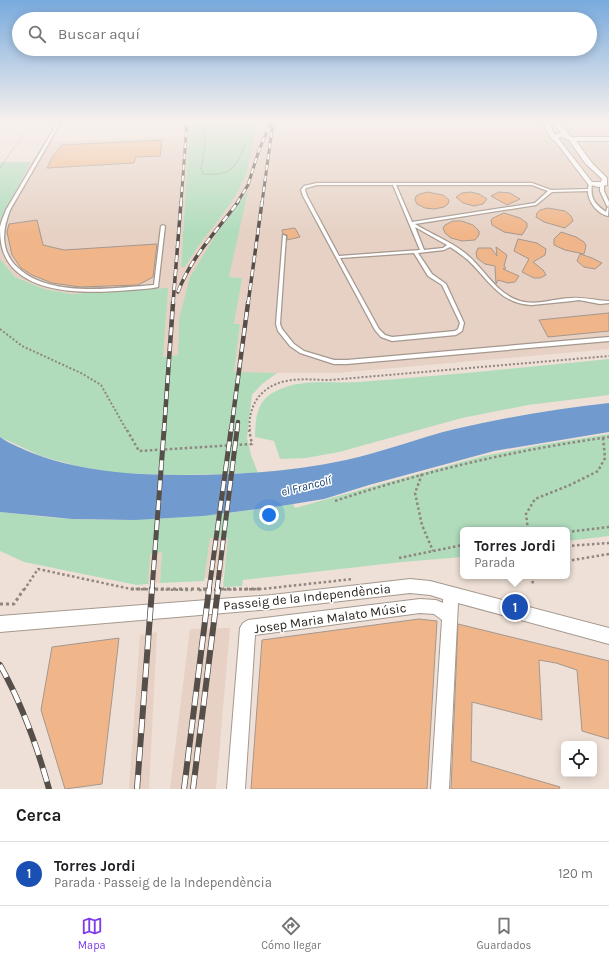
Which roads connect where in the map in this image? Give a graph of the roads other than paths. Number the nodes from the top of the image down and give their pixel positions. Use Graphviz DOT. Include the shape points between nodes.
graph roads {
  1 [pos="38,159"];
  2 [pos="570,159"];
  3 [pos="586,159"];
  4 [pos="394,184"];
  5 [pos="602,185"];
  6 [pos="590,187"];
  7 [pos="552,191"];
  8 [pos="609,207"];
  9 [pos="608,216"];
  10 [pos="411,223"];
  11 [pos="163,226"];
  12 [pos="284,236"];
  13 [pos="448,246"];
  14 [pos="423,251"];
  15 [pos="416,252"];
  16 [pos="338,257"];
  17 [pos="609,302"];
  18 [pos="609,339"];
  19 [pos="451,594"];
  20 [pos="449,616"];
  21 [pos="0,624"];
  22 [pos="609,636"];
  23 [pos="236,789"];
  24 [pos="440,789"];
  1 -- 11 [label="lane" via="8,210 3,225 2,245 5,255 21,274 60,288 93,291 156,286"];
  2 -- 6 [label="street"];
  3 -- 5 [label="street" via="605,179 605,184"];
  4 -- 7 [label="lane" via="532,184"];
  4 -- 10 [label="lane"];
  4 -- 16 [label="lane" via="316,184 305,187 305,196"];
  5 -- 6 [label="street"];
  5 -- 8 [label="lane"];
  6 -- 7 [label="lane"];
  6 -- 9 [label="lane" via="594,205"];
  7 -- 10 [label="lane" via="536,204"];
  8 -- 9 [label="lane"];
  10 -- 13 [label="lane"];
  10 -- 14 [label="lane"];
  12 -- 18 [label="lane" via="278,324 292,345 314,356 334,362 347,362"];
  13 -- 14 [label="lane" via="444,249"];
  13 -- 17 [label="lane" via="463,254 508,298 519,303 579,299 596,303"];
  14 -- 15 [label="lane"];
  15 -- 16 [label="lane"];
  15 -- 16 [label="lane" via="430,275 444,284 462,323 456,333 402,339 383,336 377,330"];
  19 -- 20 [label="street"];
  19 -- 21 [label="street, Passeig de la Independència" via="410,586 272,602"];
  19 -- 22 [label="street, Passeig de la Independència"];
  20 -- 23 [label="street, Josep Maria Malato Músic" via="436,607 420,606 248,628"];
  20 -- 24 [label="street"];
}
